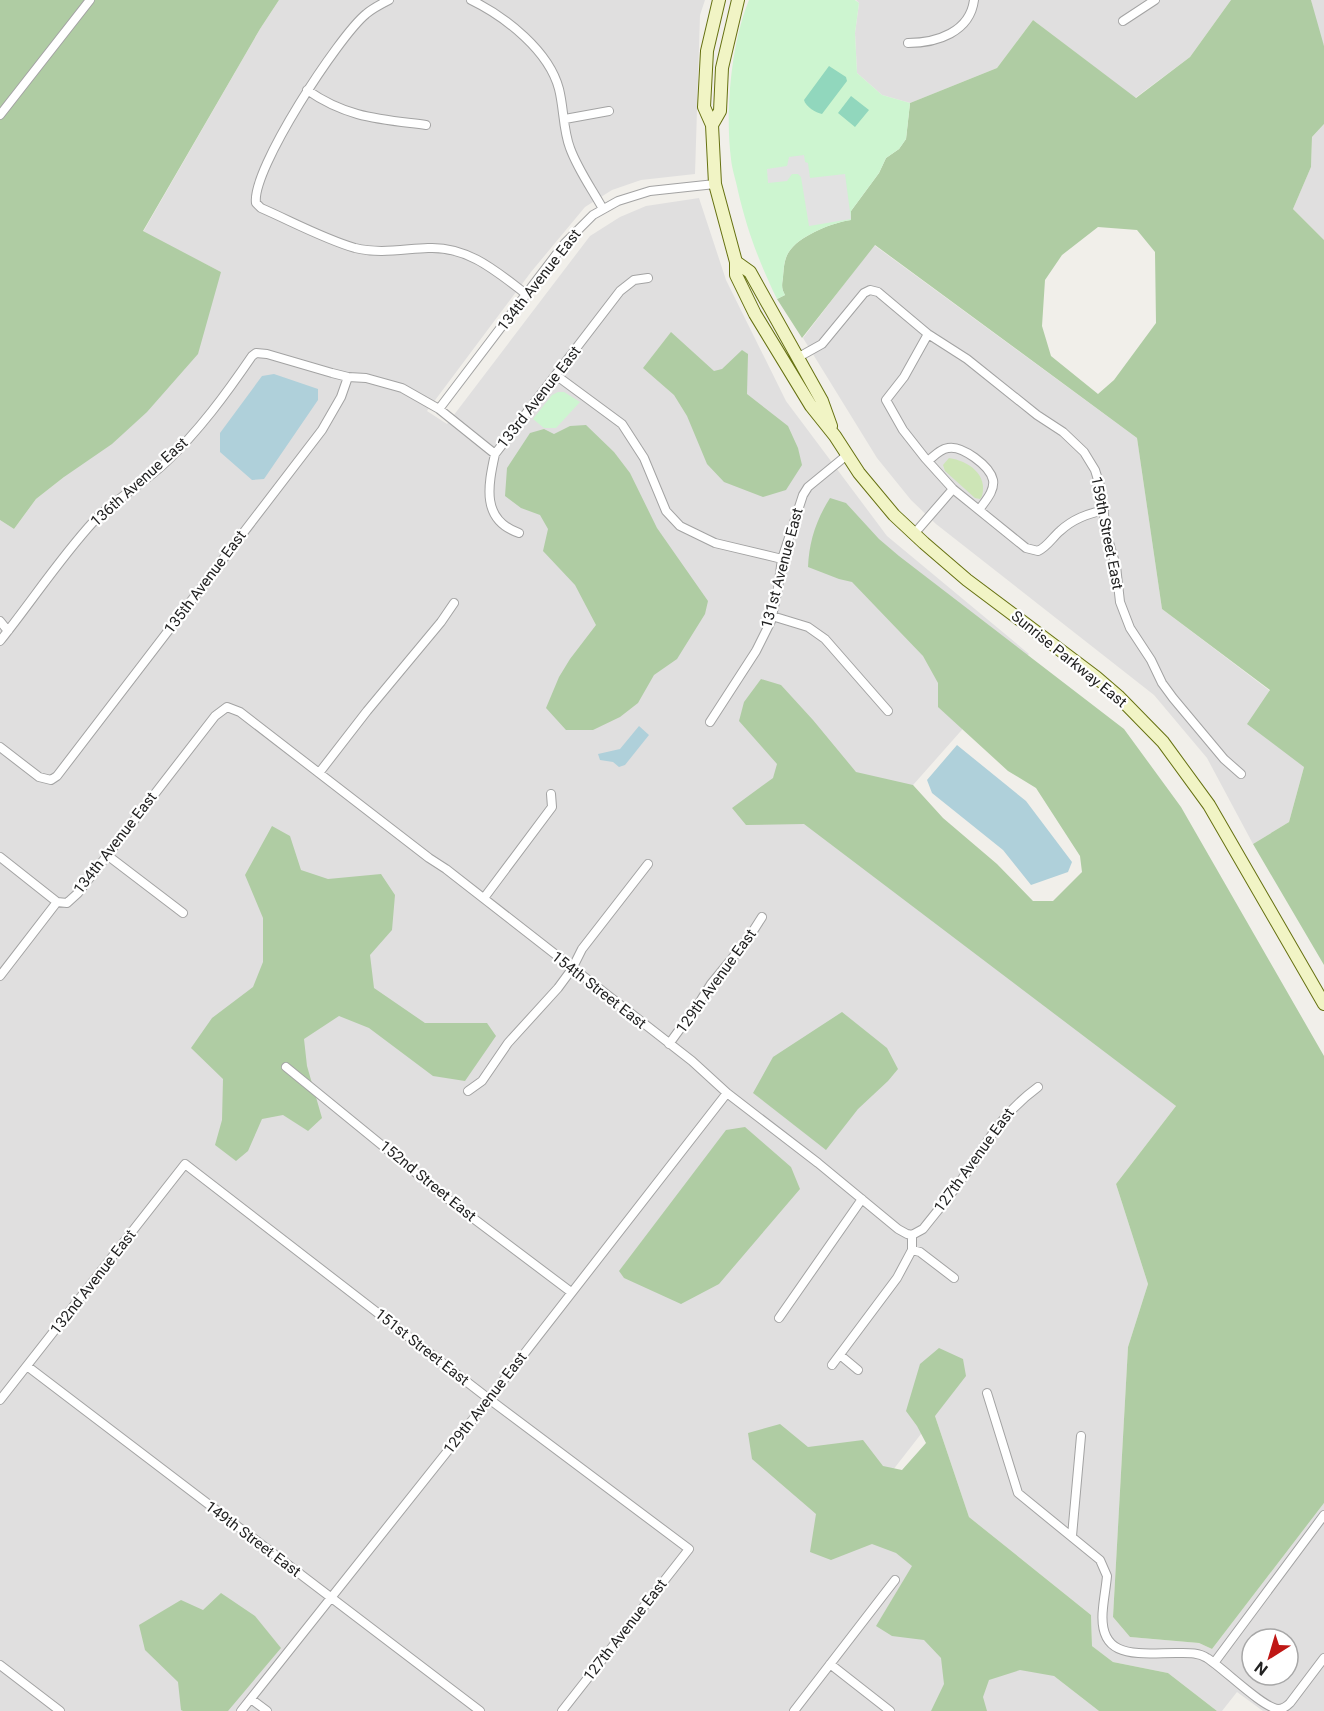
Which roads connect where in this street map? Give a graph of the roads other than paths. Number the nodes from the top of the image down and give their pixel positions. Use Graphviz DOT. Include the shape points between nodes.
graph roads {
  1 [pos="90,0"];
  2 [pos="389,0"];
  3 [pos="471,0"];
  4 [pos="719,0"];
  5 [pos="738,0"];
  6 [pos="974,0"];
  7 [pos="1155,0"];
  8 [pos="1123,21"];
  9 [pos="908,43"];
  10 [pos="307,90"];
  11 [pos="609,111"];
  12 [pos="0,116"];
  13 [pos="565,119"];
  14 [pos="426,125"];
  15 [pos="712,125"];
  16 [pos="715,184"];
  17 [pos="603,209"];
  18 [pos="736,262"];
  19 [pos="648,278"];
  20 [pos="526,294"];
  21 [pos="928,334"];
  22 [pos="797,358"];
  23 [pos="557,376"];
  24 [pos="348,377"];
  25 [pos="440,409"];
  26 [pos="834,436"];
  27 [pos="495,454"];
  28 [pos="847,455"];
  29 [pos="928,461"];
  30 [pos="953,489"];
  31 [pos="979,510"];
  32 [pos="1104,510"];
  33 [pos="519,533"];
  34 [pos="914,534"];
  35 [pos="782,559"];
  36 [pos="454,603"];
  37 [pos="772,616"];
  38 [pos="0,621"];
  39 [pos="8,631"];
  40 [pos="0,641"];
  41 [pos="231,707"];
  42 [pos="888,711"];
  43 [pos="710,722"];
  44 [pos="0,747"];
  45 [pos="319,773"];
  46 [pos="1241,774"];
  47 [pos="551,794"];
  48 [pos="108,855"];
  49 [pos="0,857"];
  50 [pos="648,864"];
  51 [pos="484,898"];
  52 [pos="57,902"];
  53 [pos="183,913"];
  54 [pos="762,917"];
  55 [pos="572,969"];
  56 [pos="0,976"];
  57 [pos="1324,1004"];
  58 [pos="669,1044"];
  59 [pos="286,1067"];
  60 [pos="1038,1087"];
  61 [pos="468,1091"];
  62 [pos="727,1093"];
  63 [pos="185,1164"];
  64 [pos="862,1199"];
  65 [pos="912,1235"];
  66 [pos="912,1250"];
  67 [pos="954,1278"];
  68 [pos="571,1292"];
  69 [pos="779,1318"];
  70 [pos="840,1355"];
  71 [pos="832,1365"];
  72 [pos="27,1366"];
  73 [pos="858,1370"];
  74 [pos="987,1393"];
  75 [pos="489,1399"];
  76 [pos="0,1400"];
  77 [pos="1081,1436"];
  78 [pos="1324,1515"];
  79 [pos="1072,1536"];
  80 [pos="689,1549"];
  81 [pos="895,1580"];
  82 [pos="331,1598"];
  83 [pos="1324,1658"];
  84 [pos="1214,1663"];
  85 [pos="830,1664"];
  86 [pos="0,1665"];
  87 [pos="251,1699"];
  88 [pos="60,1711"];
  89 [pos="241,1711"];
  90 [pos="267,1711"];
  91 [pos="480,1711"];
  92 [pos="562,1711"];
  93 [pos="794,1711"];
  94 [pos="890,1711"];
  1 -- 12 [label="street"];
  2 -- 10 [label="street" via="365,14"];
  3 -- 13 [label="street" via="536,48 554,74"];
  4 -- 15 [label="street" via="707,51 704,107"];
  5 -- 15 [label="street" via="722,68 720,111"];
  6 -- 9 [label="street" via="972,12 958,29 923,43"];
  7 -- 8 [label="street"];
  10 -- 14 [label="street" via="357,115"];
  10 -- 20 [label="street" via="271,154 256,192 261,208 355,248 382,252 449,249 480,260"];
  11 -- 13 [label="street"];
  13 -- 17 [label="street" via="574,159"];
  15 -- 16 [label="street"];
  16 -- 17 [label="street, 134th Avenue East" via="650,191"];
  16 -- 18 [label="street, Sunrise Parkway East"];
  17 -- 20 [label="street, 134th Avenue East" via="578,229"];
  18 -- 22 [label="street, Sunrise Parkway East" via="750,272"];
  18 -- 26 [label="street, Sunrise Parkway East" via="736,275 755,314"];
  19 -- 23 [label="street, 133rd Avenue East" via="634,280 620,291"];
  20 -- 25 [label="street, 134th Avenue East"];
  21 -- 22 [label="street, 159th Street East" via="885,296 870,290 858,298 822,344"];
  21 -- 29 [label="street" via="886,400 903,430"];
  21 -- 32 [label="street, 159th Street East" via="1076,442 1095,470"];
  22 -- 26 [label="street, Sunrise Parkway East" via="822,401"];
  23 -- 27 [label="street, 133rd Avenue East"];
  23 -- 35 [label="street" via="622,424 644,458 666,511 680,526 715,543"];
  24 -- 25 [label="street" via="392,384"];
  24 -- 39 [label="street, 136th Avenue East" via="256,352 210,415 179,449 86,531"];
  24 -- 44 [label="street, 135th Avenue East" via="322,430 57,776 51,780 39,777"];
  25 -- 27 [label="street"];
  26 -- 28 [label="street, Sunrise Parkway East"];
  27 -- 33 [label="street, 133rd Avenue East" via="490,477 491,507 501,523"];
  28 -- 34 [label="street, Sunrise Parkway East" via="876,494"];
  28 -- 35 [label="street, 131st Avenue East" via="803,495"];
  29 -- 30 [label="street"];
  29 -- 31 [label="street" via="940,451 957,447 979,461 993,481 990,496"];
  30 -- 31 [label="street"];
  30 -- 34 [label="street"];
  31 -- 32 [label="street" via="1026,548 1038,551 1081,516"];
  32 -- 46 [label="street, 159th Street East" via="1120,602 1130,628 1173,698"];
  34 -- 57 [label="street, Sunrise Parkway East" via="1096,677 1163,742 1209,806"];
  35 -- 37 [label="street, 131st Avenue East"];
  36 -- 45 [label="street"];
  37 -- 42 [label="street" via="808,627 825,639"];
  37 -- 43 [label="street, 131st Avenue East" via="756,651"];
  38 -- 39 [label="street"];
  39 -- 40 [label="street, 136th Avenue East"];
  41 -- 45 [label="street, 154th Street East"];
  41 -- 48 [label="street, 134th Avenue East" via="220,711 206,726"];
  45 -- 51 [label="street, 154th Street East"];
  47 -- 51 [label="street" via="552,807"];
  48 -- 52 [label="street, 134th Avenue East" via="71,900"];
  48 -- 53 [label="street"];
  49 -- 52 [label="street"];
  50 -- 55 [label="street" via="582,949"];
  51 -- 55 [label="street, 154th Street East"];
  52 -- 56 [label="street, 134th Avenue East"];
  54 -- 58 [label="street, 129th Avenue East"];
  55 -- 58 [label="street, 154th Street East"];
  55 -- 61 [label="street" via="508,1043 482,1081"];
  58 -- 62 [label="street, 154th Street East"];
  59 -- 68 [label="street, 152nd Street East" via="449,1200"];
  60 -- 65 [label="street, 127th Avenue East" via="1009,1111 923,1229"];
  62 -- 64 [label="street, 154th Street East"];
  62 -- 68 [label="street, 129th Avenue East"];
  63 -- 72 [label="street, 132nd Avenue East"];
  63 -- 75 [label="street, 151st Street East"];
  64 -- 65 [label="street, 154th Street East" via="898,1229"];
  64 -- 69 [label="street"];
  65 -- 66 [label="street"];
  66 -- 67 [label="street"];
  66 -- 70 [label="street" via="897,1278"];
  68 -- 75 [label="street, 129th Avenue East"];
  70 -- 71 [label="street"];
  70 -- 73 [label="street"];
  72 -- 76 [label="street, 132nd Avenue East"];
  72 -- 82 [label="street, 149th Street East"];
  74 -- 79 [label="street" via="1018,1493"];
  75 -- 80 [label="street, 151st Street East"];
  75 -- 82 [label="street, 129th Avenue East"];
  77 -- 79 [label="street"];
  78 -- 84 [label="street"];
  79 -- 84 [label="street" via="1105,1569 1103,1624 1113,1646 1131,1653 1200,1654"];
  80 -- 92 [label="street, 127th Avenue East"];
  81 -- 85 [label="street"];
  82 -- 87 [label="street, 129th Avenue East"];
  82 -- 91 [label="street, 149th Street East"];
  83 -- 84 [label="street" via="1290,1703 1278,1709 1267,1705"];
  85 -- 93 [label="street"];
  85 -- 94 [label="street"];
  86 -- 88 [label="street"];
  87 -- 89 [label="street, 129th Avenue East"];
  87 -- 90 [label="street"];
}
